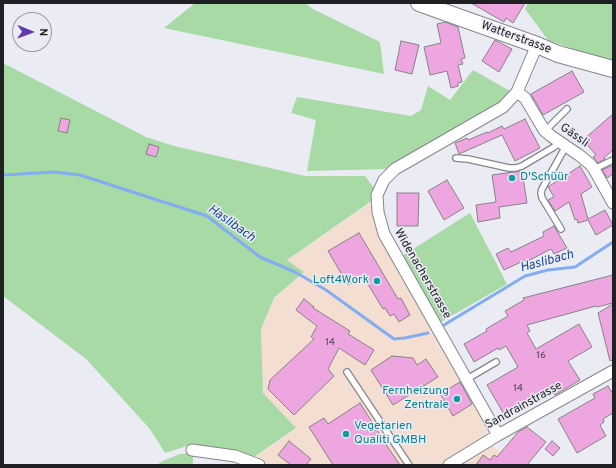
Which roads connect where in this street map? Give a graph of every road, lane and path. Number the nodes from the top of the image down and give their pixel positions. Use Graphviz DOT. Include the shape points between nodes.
graph roads {
  1 [pos="419,3"];
  2 [pos="537,45"];
  3 [pos="613,69"];
  4 [pos="517,92"];
  5 [pos="567,109"];
  6 [pos="544,130"];
  7 [pos="563,144"];
  8 [pos="456,158"];
  9 [pos="613,160"];
  10 [pos="594,169"];
  11 [pos="613,203"];
  12 [pos="561,229"];
  13 [pos="496,362"];
  14 [pos="347,372"];
  15 [pos="613,372"];
  16 [pos="467,379"];
  17 [pos="498,435"];
  18 [pos="192,450"];
  19 [pos="259,465"];
  20 [pos="409,465"];
  21 [pos="449,465"];
  1 -- 2 [label="street, Watterstrasse"];
  2 -- 3 [label="street, Watterstrasse" via="558,54"];
  2 -- 4 [label="street, Widenacherstrasse"];
  4 -- 6 [label="street, Gässli" via="526,98"];
  4 -- 16 [label="street, Widenacherstrasse" via="503,107 395,169 384,180 377,195 378,212 384,234"];
  5 -- 6 [label="lane"];
  6 -- 7 [label="street, Gässli"];
  7 -- 8 [label="lane" via="516,168"];
  7 -- 10 [label="street, Gässli"];
  7 -- 12 [label="lane" via="541,193"];
  9 -- 10 [label="lane"];
  10 -- 11 [label="street, Gässli"];
  13 -- 16 [label="lane"];
  14 -- 20 [label="lane"];
  15 -- 17 [label="street, Sandrainstrasse"];
  16 -- 17 [label="street, Widenacherstrasse"];
  17 -- 21 [label="street, Sandrainstrasse"];
  18 -- 19 [label="street" via="235,456"];
}
